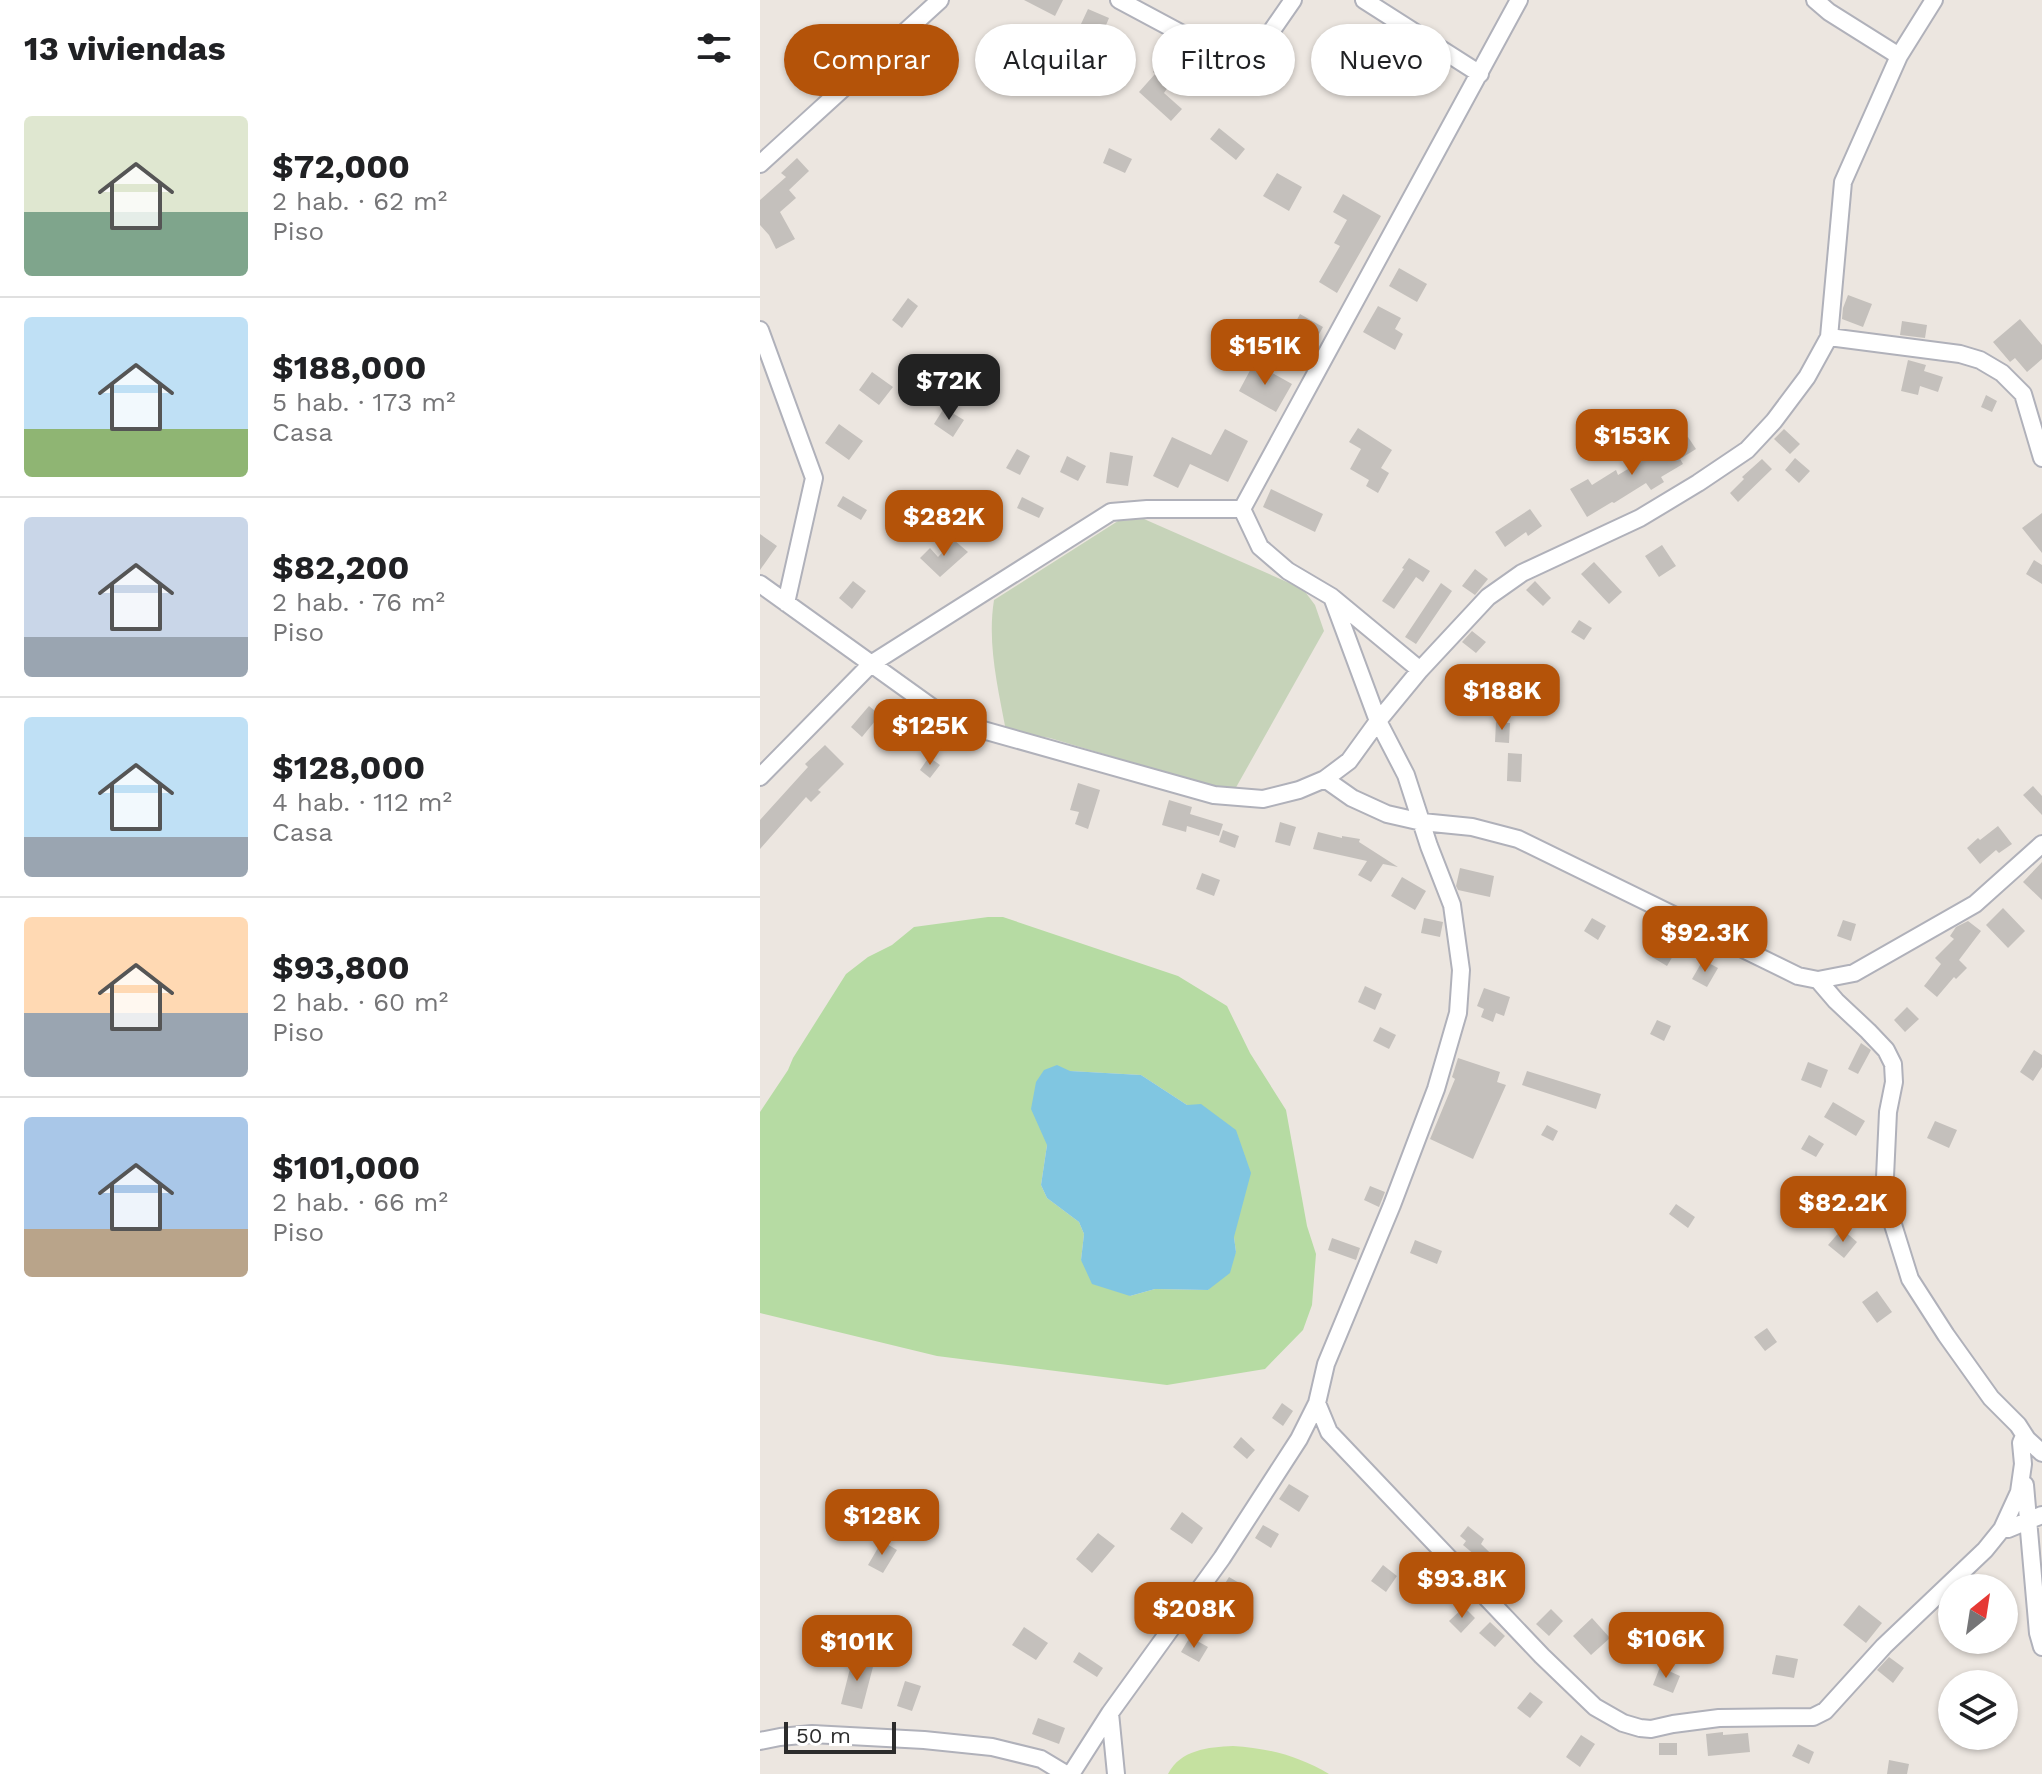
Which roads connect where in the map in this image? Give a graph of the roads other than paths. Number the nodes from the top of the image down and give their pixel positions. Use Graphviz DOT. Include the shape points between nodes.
graph roads {
  1 [pos="940,0"];
  2 [pos="1119,0"];
  3 [pos="1293,0"];
  4 [pos="1364,0"];
  5 [pos="1519,0"];
  6 [pos="1815,0"];
  7 [pos="1934,0"];
  8 [pos="1899,56"];
  9 [pos="1480,74"];
  10 [pos="760,164"];
  11 [pos="760,330"];
  12 [pos="1829,337"];
  13 [pos="2042,458"];
  14 [pos="1242,509"];
  15 [pos="760,584"];
  16 [pos="1332,597"];
  17 [pos="786,603"];
  18 [pos="871,664"];
  19 [pos="1420,670"];
  20 [pos="1378,721"];
  21 [pos="760,777"];
  22 [pos="1325,779"];
  23 [pos="1422,822"];
  24 [pos="2042,844"];
  25 [pos="1818,980"];
  26 [pos="1317,1403"];
  27 [pos="2024,1436"];
  28 [pos="2042,1453"];
  29 [pos="2023,1464"];
  30 [pos="2035,1518"];
  31 [pos="2002,1529"];
  32 [pos="2039,1601"];
  33 [pos="2042,1647"];
  34 [pos="1110,1713"];
  35 [pos="760,1741"];
  36 [pos="1068,1774"];
  37 [pos="1116,1774"];
  1 -- 10 [label="street"];
  2 -- 3 [label="street" via="1246,68"];
  4 -- 9 [label="street"];
  5 -- 9 [label="street"];
  6 -- 8 [label="street"];
  7 -- 8 [label="street"];
  8 -- 12 [label="street" via="1843,182"];
  9 -- 14 [label="street"];
  11 -- 17 [label="street" via="814,478"];
  12 -- 13 [label="street" via="1980,360 2023,394"];
  12 -- 19 [label="street" via="1807,377 1747,450 1640,518 1522,573 1488,597"];
  14 -- 16 [label="street" via="1260,547"];
  14 -- 18 [label="street" via="1111,512"];
  15 -- 17 [label="street"];
  16 -- 19 [label="street"];
  16 -- 20 [label="street"];
  17 -- 18 [label="street"];
  18 -- 21 [label="street"];
  18 -- 22 [label="street" via="951,721 1214,795 1263,799"];
  19 -- 20 [label="street"];
  20 -- 22 [label="street" via="1349,761"];
  20 -- 23 [label="street" via="1406,775"];
  22 -- 23 [label="street" via="1387,814"];
  23 -- 25 [label="street" via="1518,839 1798,976"];
  23 -- 26 [label="street" via="1452,905 1461,970 1458,1013 1436,1089 1326,1364"];
  24 -- 25 [label="street" via="1975,904 1854,973"];
  25 -- 27 [label="street" via="1886,1050 1893,1064 1885,1177 1890,1215 1910,1279 1991,1398"];
  26 -- 31 [label="street" via="1329,1432 1542,1656 1595,1707 1640,1728 1719,1718 1819,1715"];
  26 -- 34 [label="street" via="1222,1558"];
  27 -- 28 [label="street"];
  27 -- 29 [label="street"];
  29 -- 30 [label="street"];
  29 -- 31 [label="street" via="2019,1492"];
  30 -- 31 [label="street"];
  30 -- 32 [label="street"];
  32 -- 33 [label="street"];
  34 -- 36 [label="street"];
  34 -- 37 [label="street"];
  35 -- 36 [label="street" via="812,1734 992,1747 1041,1759"];
}
